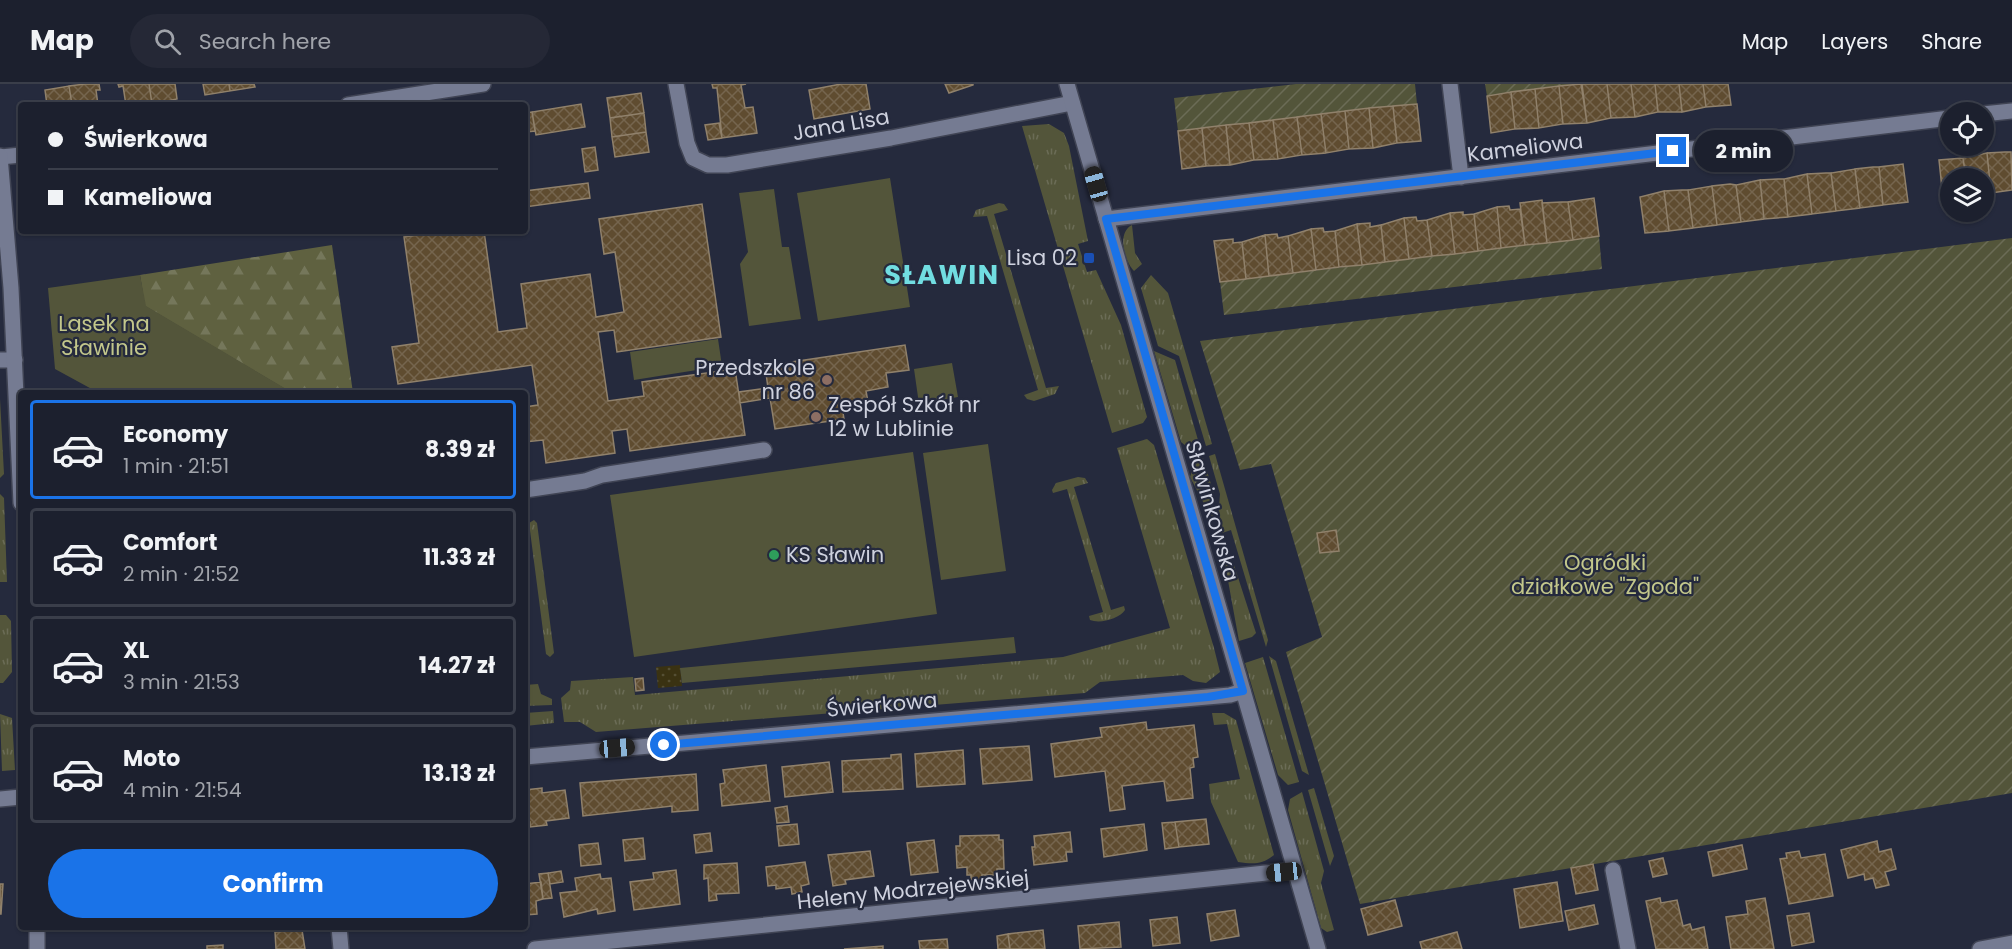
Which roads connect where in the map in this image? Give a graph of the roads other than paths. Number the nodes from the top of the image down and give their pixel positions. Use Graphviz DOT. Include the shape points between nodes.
graph roads {
  1 [pos="483,84"];
  2 [pos="676,84"];
  3 [pos="1067,84"];
  4 [pos="1450,84"];
  5 [pos="367,102"];
  6 [pos="1072,103"];
  7 [pos="2012,111"];
  8 [pos="1994,113"];
  9 [pos="1940,119"];
  10 [pos="18,155"];
  11 [pos="0,157"];
  12 [pos="1461,177"];
  13 [pos="1106,219"];
  14 [pos="8,360"];
  15 [pos="764,450"];
  16 [pos="18,469"];
  17 [pos="528,490"];
  18 [pos="1243,691"];
  19 [pos="528,757"];
  20 [pos="18,797"];
  21 [pos="0,799"];
  22 [pos="1295,870"];
  23 [pos="1613,870"];
  24 [pos="37,930"];
  25 [pos="339,930"];
  26 [pos="2012,943"];
  27 [pos="38,949"];
  28 [pos="341,949"];
  29 [pos="535,949"];
  30 [pos="1318,949"];
  31 [pos="1628,949"];
  32 [pos="1980,949"];
  1 -- 5 [label="street"];
  2 -- 6 [label="street, Jana Lisa" via="687,143 693,158 708,165 822,150"];
  3 -- 6 [label="street, Sławinkowska"];
  4 -- 12 [label="street"];
  6 -- 13 [label="street, Sławinkowska"];
  7 -- 8 [label="street"];
  9 -- 12 [label="street, Kameliowa"];
  10 -- 11 [label="street"];
  11 -- 14 [label="street"];
  12 -- 13 [label="street, Kameliowa"];
  13 -- 18 [label="street, Sławinkowska"];
  14 -- 16 [label="street"];
  15 -- 17 [label="street"];
  18 -- 19 [label="street, Świerkowa"];
  18 -- 22 [label="street, Sławinkowska"];
  20 -- 21 [label="street"];
  22 -- 29 [label="street, Heleny Modrzejewskiej"];
  22 -- 30 [label="street, Sławinkowska"];
  23 -- 31 [label="street"];
  24 -- 27 [label="street"];
  25 -- 28 [label="street"];
  26 -- 32 [label="street"];
}
